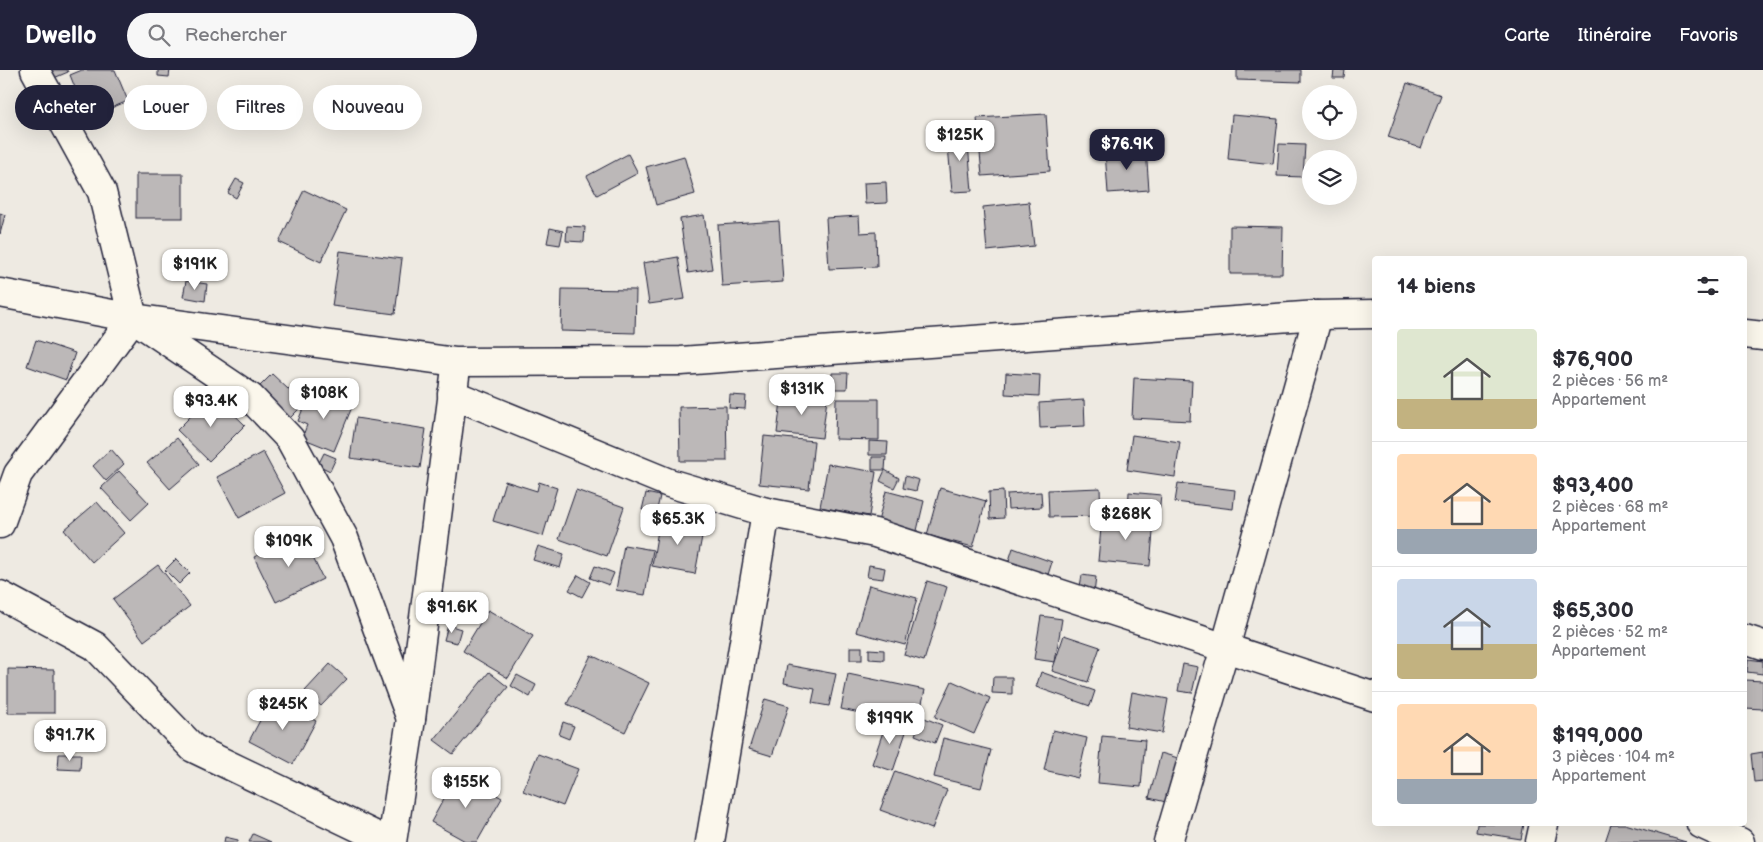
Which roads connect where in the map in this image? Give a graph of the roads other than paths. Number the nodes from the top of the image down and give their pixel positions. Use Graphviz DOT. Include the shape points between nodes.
graph roads {
  1 [pos="35,70"];
  2 [pos="0,293"];
  3 [pos="1372,314"];
  4 [pos="1318,315"];
  5 [pos="133,318"];
  6 [pos="1747,334"];
  7 [pos="1763,336"];
  8 [pos="456,362"];
  9 [pos="452,394"];
  10 [pos="766,512"];
  11 [pos="0,524"];
  12 [pos="0,595"];
  13 [pos="1747,640"];
  14 [pos="1763,645"];
  15 [pos="1225,648"];
  16 [pos="1372,697"];
  17 [pos="411,719"];
  18 [pos="1544,826"];
  19 [pos="1705,826"];
  20 [pos="391,842"];
  21 [pos="710,842"];
  22 [pos="1168,842"];
  23 [pos="1540,842"];
  24 [pos="1740,842"];
  1 -- 5 [label="street" via="102,192"];
  2 -- 5 [label="street"];
  3 -- 4 [label="street"];
  4 -- 8 [label="street" via="681,361"];
  4 -- 15 [label="street"];
  5 -- 8 [label="street"];
  5 -- 11 [label="street" via="18,474"];
  5 -- 17 [label="street" via="250,397 290,439 344,538"];
  6 -- 7 [label="street"];
  8 -- 9 [label="street"];
  9 -- 10 [label="street" via="670,483"];
  9 -- 17 [label="street"];
  10 -- 15 [label="street" via="875,533"];
  10 -- 21 [label="street"];
  12 -- 20 [label="street" via="95,646 193,748"];
  13 -- 14 [label="street"];
  15 -- 16 [label="street"];
  15 -- 22 [label="street"];
  17 -- 20 [label="street"];
  18 -- 23 [label="street"];
  19 -- 24 [label="street"];
}
